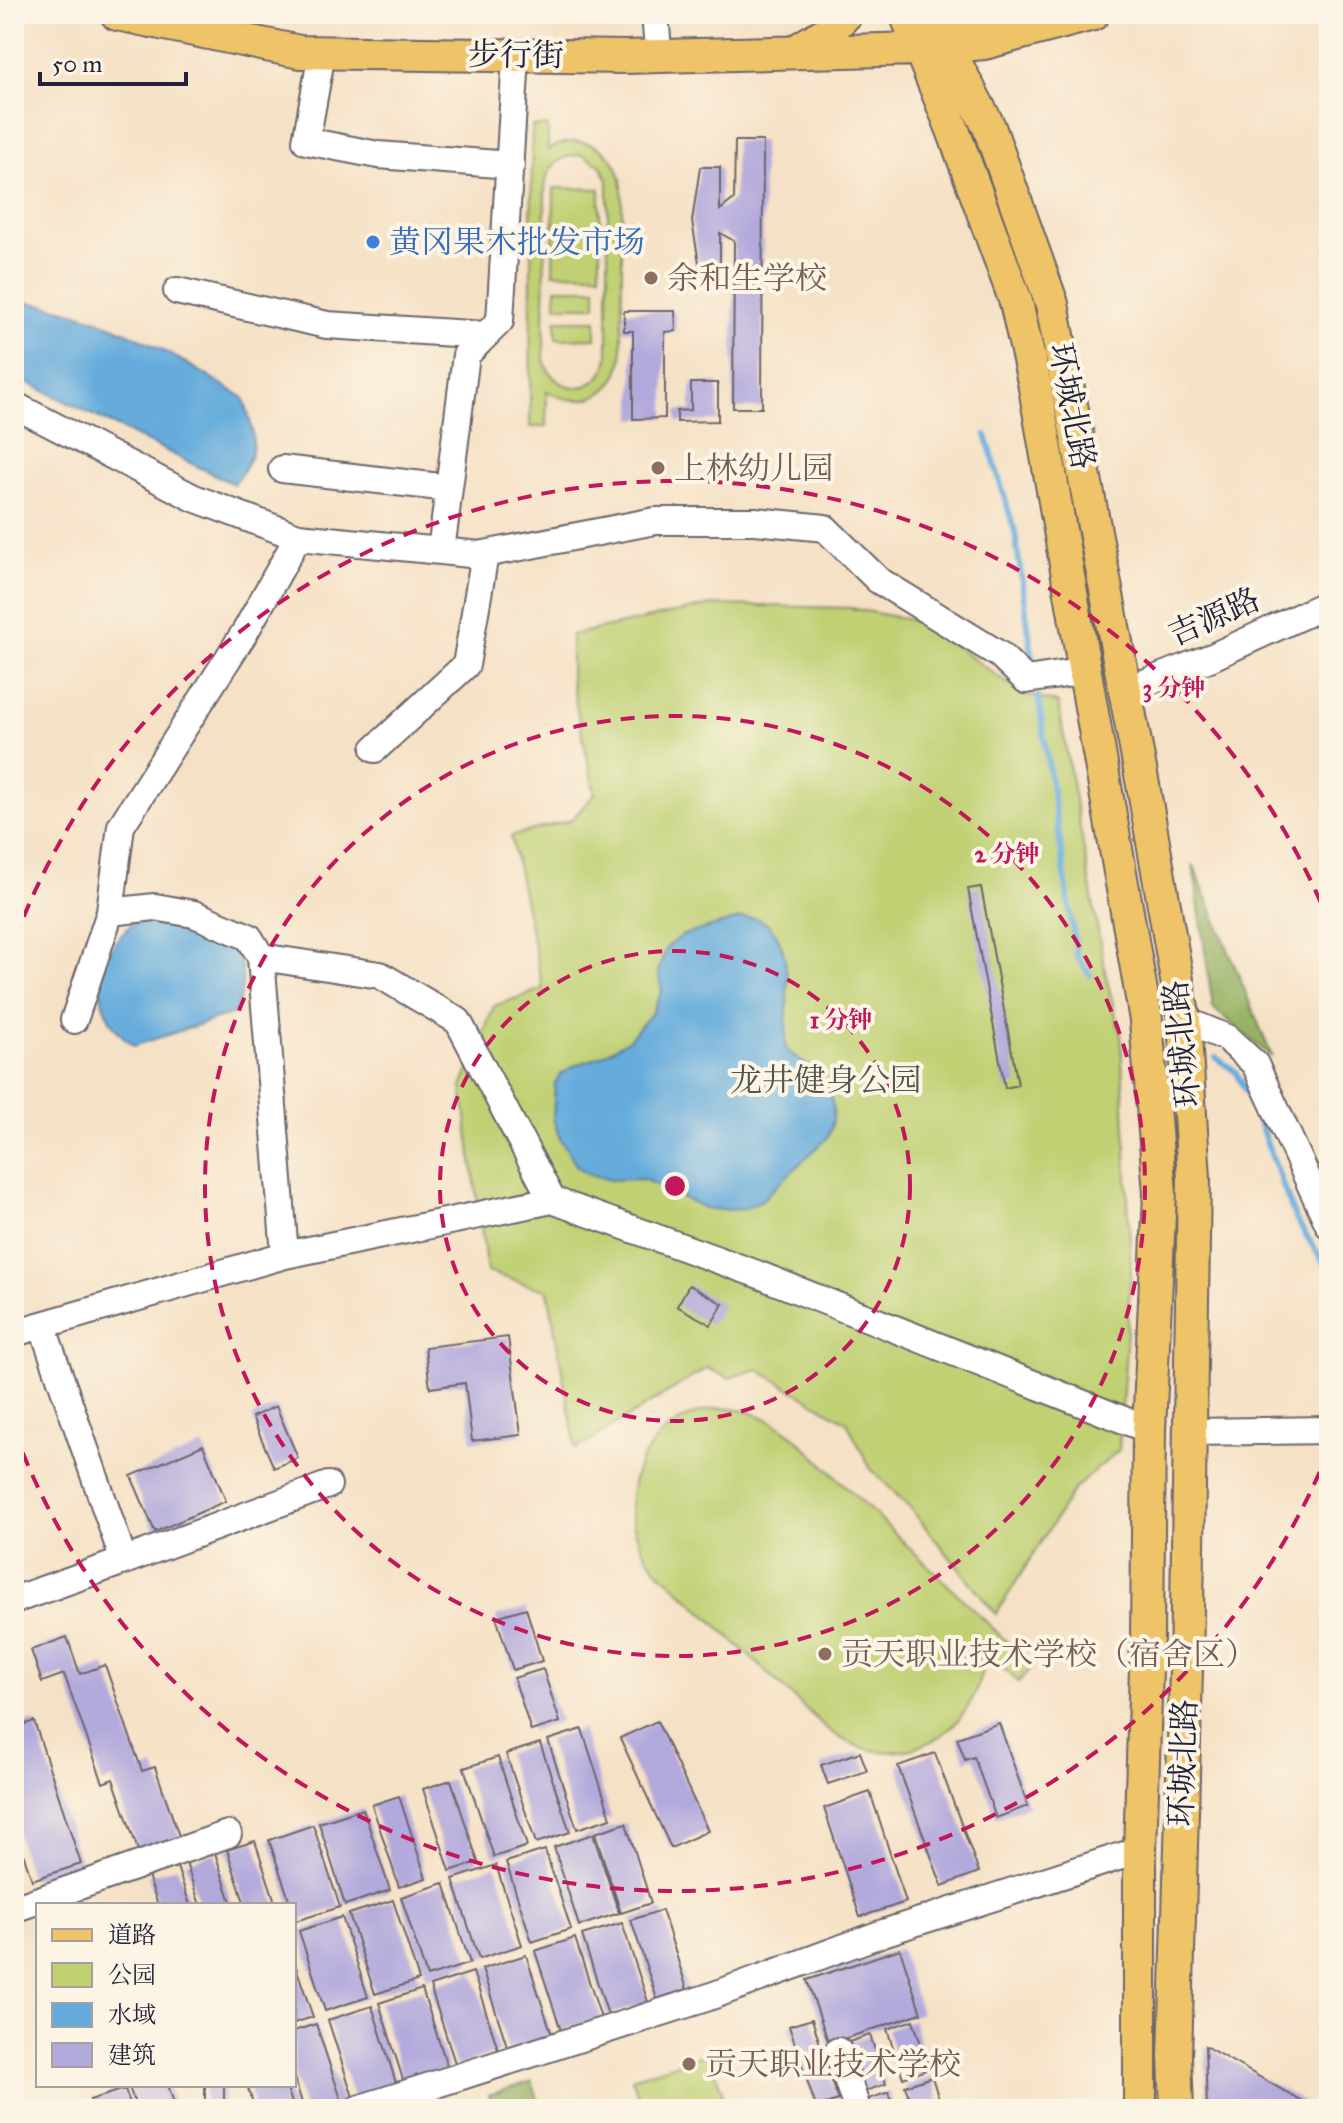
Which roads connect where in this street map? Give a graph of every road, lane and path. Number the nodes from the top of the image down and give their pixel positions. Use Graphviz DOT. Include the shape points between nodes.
graph roads {
  1 [pos="117,14"];
  2 [pos="655,14"];
  3 [pos="846,14"];
  4 [pos="906,14"];
  5 [pos="983,14"];
  6 [pos="1093,14"];
  7 [pos="930,29"];
  8 [pos="658,50"];
  9 [pos="793,52"];
  10 [pos="320,64"];
  11 [pos="515,73"];
  12 [pos="511,165"];
  13 [pos="177,291"];
  14 [pos="486,335"];
  15 [pos="14,405"];
  16 [pos="282,469"];
  17 [pos="449,488"];
  18 [pos="298,537"];
  19 [pos="441,551"];
  20 [pos="485,554"];
  21 [pos="1329,603"];
  22 [pos="1086,671"];
  23 [pos="1123,677"];
  24 [pos="375,749"];
  25 [pos="110,912"];
  26 [pos="261,957"];
  27 [pos="74,1020"];
  28 [pos="1184,1020"];
  29 [pos="552,1200"];
  30 [pos="1329,1225"];
  31 [pos="285,1255"];
  32 [pos="42,1325"];
  33 [pos="14,1333"];
  34 [pos="1149,1430"];
  35 [pos="1329,1430"];
  36 [pos="1190,1432"];
  37 [pos="328,1485"];
  38 [pos="124,1561"];
  39 [pos="14,1600"];
  40 [pos="228,1834"];
  41 [pos="1140,1850"];
  42 [pos="16,1903"];
  43 [pos="838,2051"];
  44 [pos="358,2109"];
  45 [pos="857,2109"];
  46 [pos="1140,2109"];
  47 [pos="1177,2109"];
  1 -- 9 [label="main road, 步行街" via="300,52 624,57"];
  2 -- 8 [label="street"];
  3 -- 9 [label="main road"];
  4 -- 7 [label="main road, 环城北路"];
  5 -- 7 [label="main road"];
  6 -- 7 [label="main road" via="984,43"];
  7 -- 9 [label="main road, 步行街"];
  7 -- 22 [label="main road, 环城北路" via="953,130 1016,302"];
  7 -- 23 [label="main road, 环城北路" via="989,127 1052,304"];
  10 -- 12 [label="street" via="306,141 378,155"];
  11 -- 12 [label="street"];
  12 -- 14 [label="street" via="500,321"];
  13 -- 14 [label="street" via="327,325"];
  14 -- 17 [label="street" via="466,355"];
  15 -- 18 [label="street" via="194,498"];
  16 -- 17 [label="street"];
  17 -- 19 [label="street"];
  18 -- 19 [label="street"];
  18 -- 25 [label="street" via="245,632 121,826"];
  19 -- 20 [label="street"];
  20 -- 22 [label="street" via="655,521 755,521 825,528 878,580 1000,655 1026,680"];
  20 -- 24 [label="street" via="466,665"];
  21 -- 23 [label="street, 吉源路" via="1212,657"];
  22 -- 23 [label="main road"];
  22 -- 34 [label="main road, 环城北路" via="1149,1051 1160,1193"];
  23 -- 28 [label="main road, 环城北路"];
  25 -- 26 [label="street" via="155,907 194,914 249,937"];
  25 -- 27 [label="street"];
  26 -- 29 [label="street" via="380,975 458,1021"];
  26 -- 31 [label="street"];
  28 -- 30 [label="street" via="1227,1038 1255,1064"];
  28 -- 36 [label="main road, 环城北路" via="1194,1178"];
  29 -- 31 [label="street"];
  29 -- 34 [label="street" via="757,1274"];
  31 -- 32 [label="street"];
  32 -- 33 [label="street"];
  32 -- 38 [label="street"];
  34 -- 36 [label="main road"];
  34 -- 41 [label="main road, 环城北路"];
  35 -- 36 [label="street"];
  36 -- 47 [label="main road, 环城北路"];
  37 -- 38 [label="street"];
  38 -- 39 [label="street"];
  40 -- 42 [label="street"];
  41 -- 44 [label="street" via="883,1933 706,1998"];
  41 -- 46 [label="main road, 环城北路"];
  43 -- 45 [label="street"];
}
